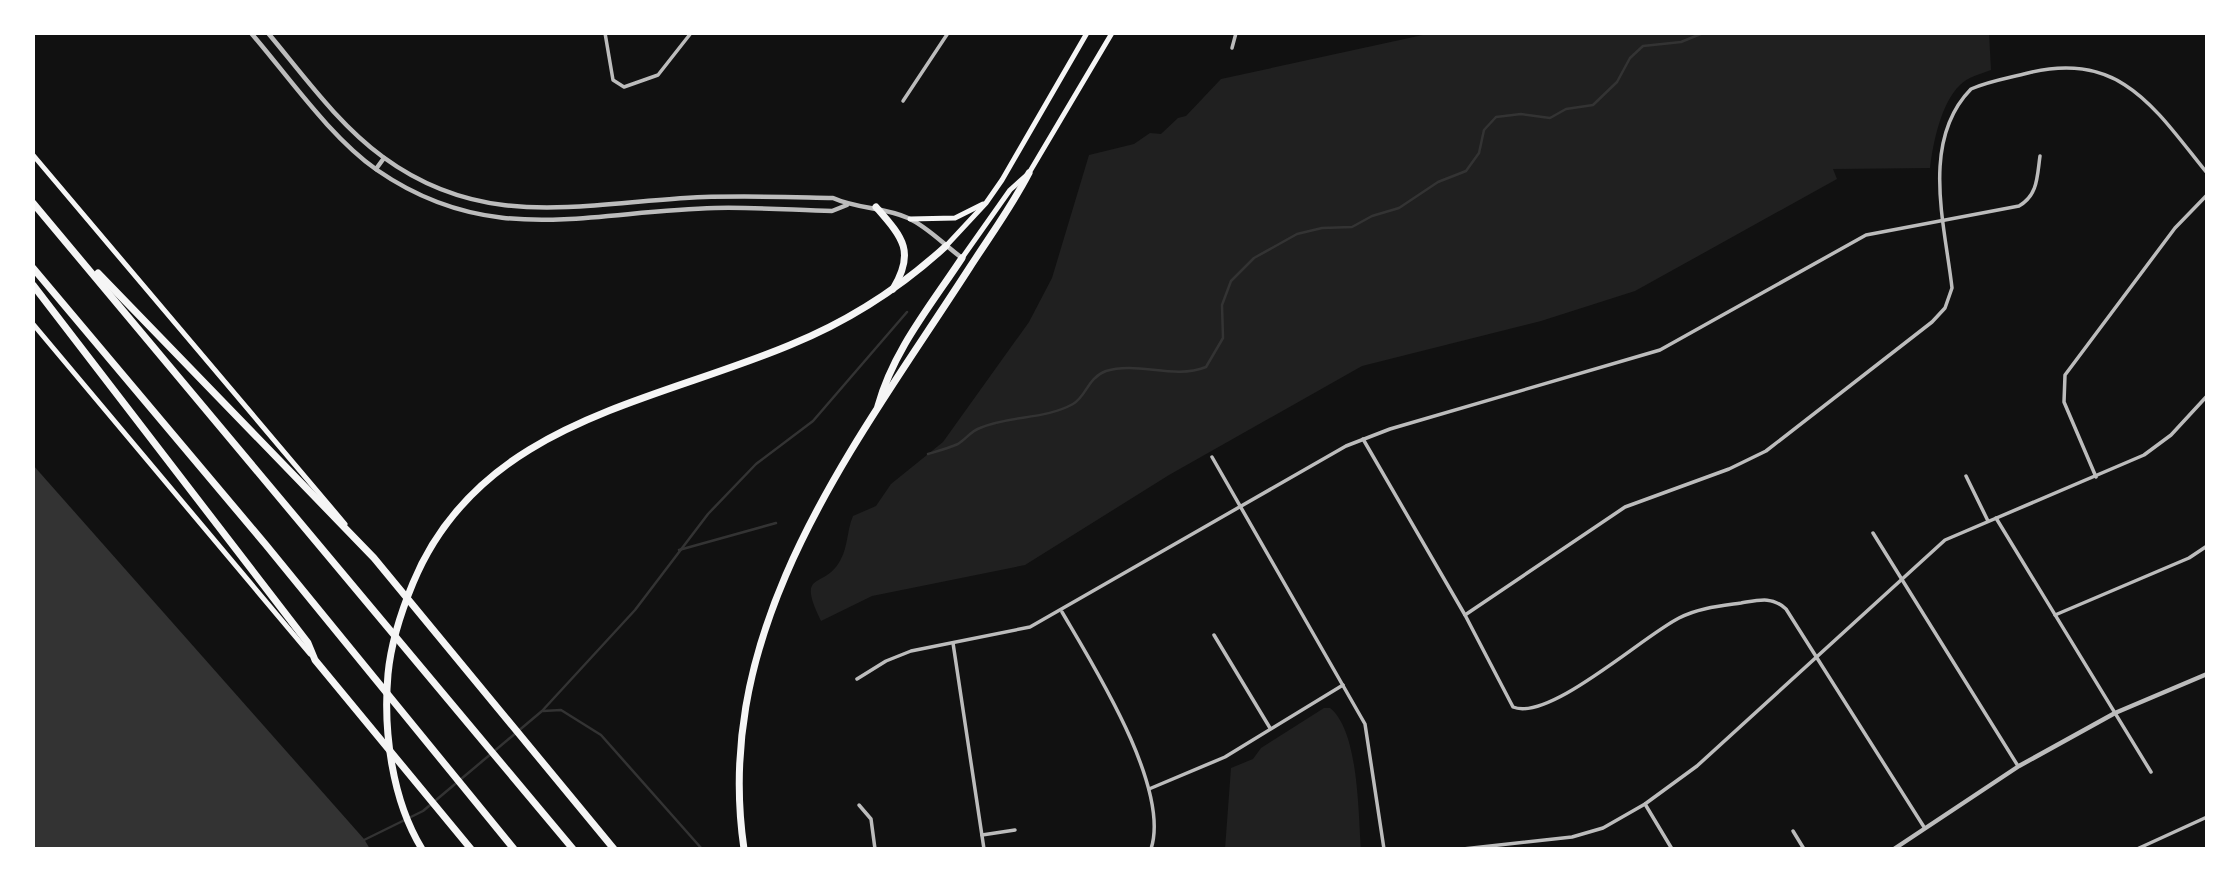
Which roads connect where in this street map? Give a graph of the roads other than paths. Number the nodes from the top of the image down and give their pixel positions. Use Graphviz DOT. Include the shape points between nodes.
graph roads {
  1 [pos="251,33"];
  2 [pos="268,33"];
  3 [pos="606,33"];
  4 [pos="691,33"];
  5 [pos="948,33"];
  6 [pos="1087,33"];
  7 [pos="1112,33"];
  8 [pos="1236,33"];
  9 [pos="1232,48"];
  10 [pos="903,101"];
  11 [pos="33,155"];
  12 [pos="2040,156"];
  13 [pos="384,158"];
  14 [pos="376,169"];
  15 [pos="1029,173"];
  16 [pos="2207,173"];
  17 [pos="2207,195"];
  18 [pos="662,199"];
  19 [pos="33,203"];
  20 [pos="986,203"];
  21 [pos="848,204"];
  22 [pos="876,208"];
  23 [pos="663,212"];
  24 [pos="911,219"];
  25 [pos="1945,220"];
  26 [pos="59,233"];
  27 [pos="946,246"];
  28 [pos="962,258"];
  29 [pos="33,268"];
  30 [pos="33,285"];
  31 [pos="890,293"];
  32 [pos="33,324"];
  33 [pos="2207,396"];
  34 [pos="876,414"];
  35 [pos="1363,439"];
  36 [pos="1212,457"];
  37 [pos="1966,476"];
  38 [pos="2096,477"];
  39 [pos="1240,506"];
  40 [pos="1996,518"];
  41 [pos="1989,522"];
  42 [pos="1873,533"];
  43 [pos="2207,546"];
  44 [pos="374,558"];
  45 [pos="1902,578"];
  46 [pos="1062,612"];
  47 [pos="1465,615"];
  48 [pos="2055,615"];
  49 [pos="1214,635"];
  50 [pos="953,643"];
  51 [pos="1816,656"];
  52 [pos="315,660"];
  53 [pos="2207,674"];
  54 [pos="857,679"];
  55 [pos="1343,685"];
  56 [pos="2115,712"];
  57 [pos="1270,728"];
  58 [pos="2018,766"];
  59 [pos="2151,772"];
  60 [pos="1149,789"];
  61 [pos="1645,804"];
  62 [pos="859,805"];
  63 [pos="2207,817"];
  64 [pos="1924,827"];
  65 [pos="1015,830"];
  66 [pos="1793,831"];
  67 [pos="982,835"];
  68 [pos="422,849"];
  69 [pos="471,849"];
  70 [pos="514,849"];
  71 [pos="573,849"];
  72 [pos="614,849"];
  73 [pos="744,849"];
  74 [pos="875,849"];
  75 [pos="984,849"];
  76 [pos="1151,849"];
  77 [pos="1384,849"];
  78 [pos="1463,849"];
  79 [pos="1672,849"];
  80 [pos="1804,849"];
  81 [pos="1894,849"];
  82 [pos="2137,849"];
  1 -- 14 [label="street" via="340,136"];
  2 -- 13 [label="street" via="340,119"];
  3 -- 4 [label="street" via="614,80 624,87 658,75"];
  5 -- 10 [label="street"];
  6 -- 20 [label="main road"];
  7 -- 15 [label="main road"];
  8 -- 9 [label="street"];
  11 -- 44 [label="main road"];
  12 -- 25 [label="street" via="2030,200"];
  13 -- 14 [label="street"];
  13 -- 18 [label="street" via="436,187 503,206 560,209"];
  14 -- 23 [label="street" via="437,202 501,220 560,222"];
  15 -- 28 [label="main road" via="1010,190"];
  15 -- 34 [label="highway"];
  16 -- 25 [label="street" via="2153,106 2130,86 2093,70 2055,66 1982,84 1962,98 1940,153"];
  17 -- 38 [label="street" via="2175,228 2065,375 2064,402"];
  18 -- 21 [label="street" via="722,195 833,198"];
  18 -- 23 [label="street"];
  19 -- 26 [label="highway"];
  20 -- 24 [label="main road" via="955,218"];
  20 -- 27 [label="main road"];
  21 -- 22 [label="street"];
  21 -- 23 [label="street" via="832,211 716,208"];
  22 -- 24 [label="street"];
  22 -- 31 [label="highway" via="904,246 902,273"];
  24 -- 27 [label="street"];
  25 -- 35 [label="street" via="1867,234 1642,357"];
  25 -- 47 [label="street" via="1952,288 1945,308 1931,322 1766,451 1625,507"];
  26 -- 44 [label="highway"];
  26 -- 71 [label="highway"];
  27 -- 28 [label="street"];
  27 -- 31 [label="highway"];
  28 -- 34 [label="highway" via="901,349 885,379"];
  29 -- 70 [label="highway" via="267,545"];
  30 -- 52 [label="highway" via="299,632"];
  31 -- 68 [label="highway" via="788,346 584,421 538,443 474,490 423,559 393,641 387,702 397,782"];
  32 -- 52 [label="main road"];
  33 -- 38 [label="street" via="2171,435 2144,455"];
  34 -- 73 [label="highway" via="805,530 761,635 743,735 740,821"];
  35 -- 39 [label="street"];
  35 -- 47 [label="street"];
  36 -- 39 [label="street"];
  37 -- 41 [label="street"];
  38 -- 40 [label="street"];
  39 -- 46 [label="street"];
  39 -- 55 [label="street"];
  40 -- 41 [label="street"];
  40 -- 48 [label="street"];
  41 -- 45 [label="street" via="1945,540"];
  42 -- 45 [label="street"];
  43 -- 48 [label="street"];
  44 -- 72 [label="highway"];
  45 -- 51 [label="street"];
  45 -- 58 [label="street"];
  46 -- 50 [label="street" via="1022,630"];
  46 -- 60 [label="street" via="1115,706"];
  47 -- 51 [label="street" via="1508,701 1523,711 1537,709 1678,618 1703,608 1766,599 1779,603"];
  48 -- 56 [label="street"];
  49 -- 57 [label="street"];
  50 -- 54 [label="street" via="894,657"];
  50 -- 67 [label="street"];
  51 -- 61 [label="street" via="1697,766"];
  51 -- 64 [label="street"];
  52 -- 69 [label="highway"];
  53 -- 56 [label="street"];
  55 -- 57 [label="street"];
  55 -- 77 [label="street" via="1365,724 1371,748"];
  56 -- 58 [label="street"];
  56 -- 59 [label="street"];
  57 -- 60 [label="street" via="1226,757"];
  58 -- 64 [label="street"];
  60 -- 76 [label="street" via="1155,817"];
  61 -- 78 [label="street" via="1603,828 1572,837"];
  61 -- 79 [label="street"];
  62 -- 74 [label="street" via="871,819"];
  63 -- 82 [label="street"];
  64 -- 81 [label="street"];
  65 -- 67 [label="street"];
  66 -- 80 [label="street"];
  67 -- 75 [label="street"];
}
